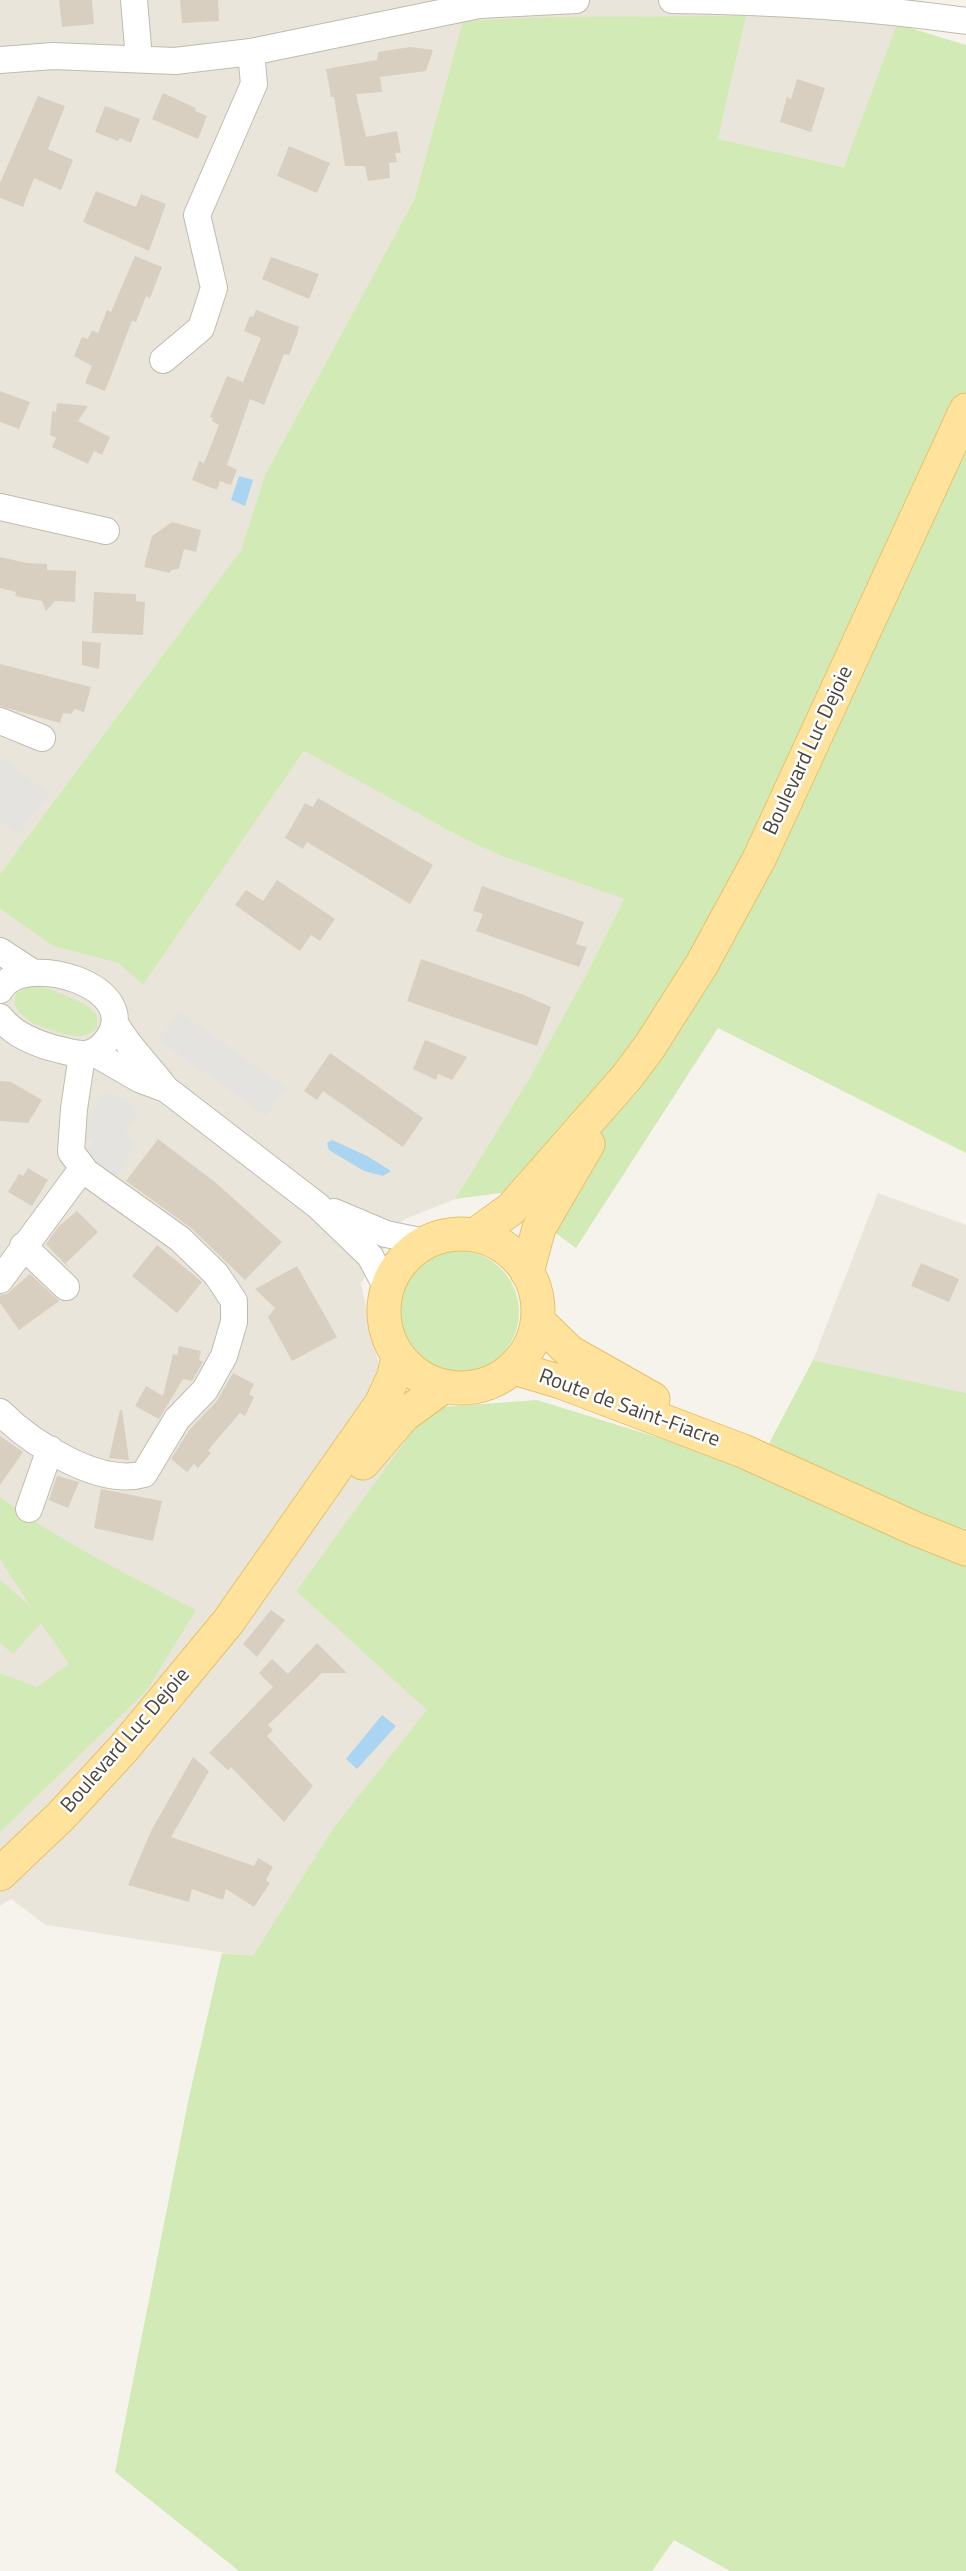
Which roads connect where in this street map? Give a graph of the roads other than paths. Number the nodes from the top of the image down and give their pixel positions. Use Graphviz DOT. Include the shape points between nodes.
graph roads {
  1 [pos="134,0"];
  2 [pos="576,0"];
  3 [pos="672,0"];
  4 [pos="966,20"];
  5 [pos="251,52"];
  6 [pos="139,59"];
  7 [pos="0,60"];
  8 [pos="163,360"];
  9 [pos="966,410"];
  10 [pos="0,507"];
  11 [pos="106,531"];
  12 [pos="0,722"];
  13 [pos="42,738"];
  14 [pos="0,951"];
  15 [pos="32,972"];
  16 [pos="0,988"];
  17 [pos="1,1021"];
  18 [pos="116,1025"];
  19 [pos="88,1054"];
  20 [pos="626,1078"];
  21 [pos="166,1089"];
  22 [pos="82,1169"];
  23 [pos="318,1206"];
  24 [pos="475,1236"];
  25 [pos="425,1242"];
  26 [pos="23,1247"];
  27 [pos="527,1272"];
  28 [pos="0,1280"];
  29 [pos="66,1287"];
  30 [pos="387,1288"];
  31 [pos="538,1321"];
  32 [pos="398,1356"];
  33 [pos="514,1368"];
  34 [pos="444,1386"];
  35 [pos="0,1412"];
  36 [pos="50,1449"];
  37 [pos="743,1451"];
  38 [pos="29,1508"];
  39 [pos="966,1549"];
  40 [pos="245,1600"];
  41 [pos="0,1874"];
  1 -- 6 [label="street"];
  2 -- 5 [label="street" via="455,8"];
  3 -- 4 [label="street" via="896,10"];
  5 -- 6 [label="street" via="176,61"];
  5 -- 8 [label="street" via="254,84 197,215 214,288 201,328"];
  6 -- 7 [label="street" via="53,56"];
  9 -- 20 [label="main road, Boulevard Luc Dejoie" via="759,859 702,964"];
  10 -- 11 [label="street"];
  12 -- 13 [label="street"];
  14 -- 15 [label="street"];
  15 -- 16 [label="street" via="11,978"];
  15 -- 18 [label="street" via="76,980 100,991 111,1002"];
  17 -- 19 [label="street" via="42,1045"];
  18 -- 19 [label="street" via="106,1041"];
  18 -- 21 [label="street"];
  19 -- 21 [label="street"];
  19 -- 22 [label="street" via="71,1138 71,1152"];
  20 -- 24 [label="main road, Boulevard Luc Dejoie" via="512,1209"];
  20 -- 27 [label="main road, Boulevard Luc Dejoie" via="539,1228"];
  21 -- 23 [label="street"];
  22 -- 26 [label="street"];
  22 -- 36 [label="street" via="180,1239 216,1274 234,1301 234,1322 224,1356 205,1390 177,1419 144,1474 130,1478 110,1475"];
  23 -- 25 [label="street" via="386,1234"];
  23 -- 30 [label="street" via="370,1256"];
  24 -- 25 [label="main road" via="449,1234"];
  24 -- 27 [label="main road" via="497,1242"];
  25 -- 30 [label="main road" via="403,1260"];
  26 -- 28 [label="street"];
  26 -- 29 [label="street"];
  27 -- 31 [label="main road" via="536,1291"];
  30 -- 32 [label="main road" via="385,1326"];
  31 -- 33 [label="main road"];
  31 -- 37 [label="main road, Route de Saint-Fiacre" via="570,1352"];
  32 -- 34 [label="main road" via="422,1378"];
  32 -- 40 [label="main road, Boulevard Luc Dejoie" via="381,1404"];
  33 -- 34 [label="main road" via="479,1386"];
  33 -- 37 [label="main road, Route de Saint-Fiacre"];
  34 -- 40 [label="main road, Boulevard Luc Dejoie" via="404,1415"];
  35 -- 36 [label="street"];
  36 -- 38 [label="street"];
  37 -- 39 [label="main road, Route de Saint-Fiacre"];
  40 -- 41 [label="main road, Boulevard Luc Dejoie" via="123,1749"];
}
